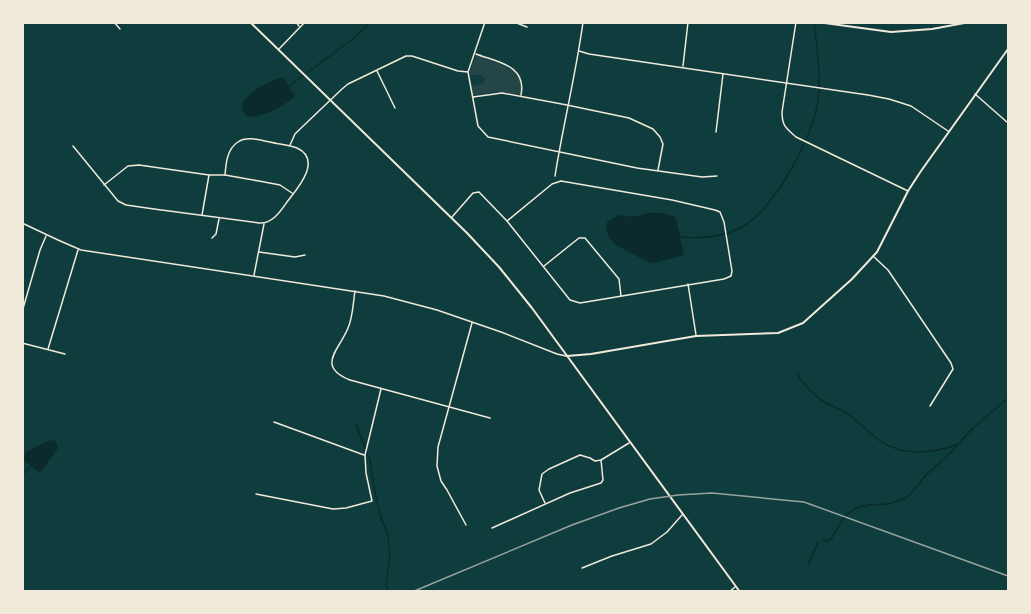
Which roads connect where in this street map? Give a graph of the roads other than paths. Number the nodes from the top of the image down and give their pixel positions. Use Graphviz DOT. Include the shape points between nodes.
graph roads {
  1 [pos="114,22"];
  2 [pos="250,22"];
  3 [pos="296,22"];
  4 [pos="305,22"];
  5 [pos="485,22"];
  6 [pos="514,22"];
  7 [pos="583,22"];
  8 [pos="688,22"];
  9 [pos="796,22"];
  10 [pos="817,22"];
  11 [pos="970,22"];
  12 [pos="300,27"];
  13 [pos="527,27"];
  14 [pos="120,29"];
  15 [pos="1008,49"];
  16 [pos="278,50"];
  17 [pos="579,51"];
  18 [pos="475,54"];
  19 [pos="683,68"];
  20 [pos="377,70"];
  21 [pos="468,72"];
  22 [pos="723,74"];
  23 [pos="787,83"];
  24 [pos="975,94"];
  25 [pos="521,96"];
  26 [pos="473,97"];
  27 [pos="330,100"];
  28 [pos="567,105"];
  29 [pos="395,108"];
  30 [pos="1008,123"];
  31 [pos="948,131"];
  32 [pos="716,132"];
  33 [pos="73,146"];
  34 [pos="290,146"];
  35 [pos="559,151"];
  36 [pos="658,171"];
  37 [pos="209,175"];
  38 [pos="225,175"];
  39 [pos="555,176"];
  40 [pos="717,176"];
  41 [pos="104,185"];
  42 [pos="908,191"];
  43 [pos="293,194"];
  44 [pos="201,216"];
  45 [pos="219,218"];
  46 [pos="452,218"];
  47 [pos="507,221"];
  48 [pos="22,223"];
  49 [pos="264,224"];
  50 [pos="46,235"];
  51 [pos="212,238"];
  52 [pos="78,249"];
  53 [pos="259,252"];
  54 [pos="304,255"];
  55 [pos="873,256"];
  56 [pos="543,267"];
  57 [pos="254,276"];
  58 [pos="688,284"];
  59 [pos="355,290"];
  60 [pos="621,297"];
  61 [pos="22,312"];
  62 [pos="472,322"];
  63 [pos="696,336"];
  64 [pos="22,343"];
  65 [pos="48,350"];
  66 [pos="65,354"];
  67 [pos="567,357"];
  68 [pos="381,389"];
  69 [pos="930,406"];
  70 [pos="450,407"];
  71 [pos="490,418"];
  72 [pos="274,422"];
  73 [pos="630,442"];
  74 [pos="365,455"];
  75 [pos="601,460"];
  76 [pos="256,494"];
  77 [pos="545,503"];
  78 [pos="683,514"];
  79 [pos="466,525"];
  80 [pos="492,528"];
  81 [pos="582,568"];
  82 [pos="735,586"];
  83 [pos="729,591"];
  84 [pos="740,591"];
  1 -- 14 [label="street"];
  2 -- 16 [label="main road"];
  3 -- 12 [label="street"];
  4 -- 12 [label="street"];
  5 -- 18 [label="street"];
  6 -- 13 [label="street"];
  7 -- 17 [label="street"];
  8 -- 19 [label="street"];
  9 -- 23 [label="street"];
  10 -- 11 [label="main road" via="891,32"];
  12 -- 16 [label="street"];
  15 -- 24 [label="main road"];
  16 -- 27 [label="main road"];
  17 -- 19 [label="street"];
  17 -- 28 [label="street"];
  18 -- 21 [label="street"];
  18 -- 25 [label="street" via="516,70 523,84"];
  19 -- 22 [label="street"];
  20 -- 21 [label="street" via="412,56"];
  20 -- 27 [label="street" via="348,84"];
  20 -- 29 [label="street"];
  21 -- 26 [label="street"];
  22 -- 23 [label="street"];
  22 -- 32 [label="street"];
  23 -- 31 [label="street" via="889,99 911,106"];
  23 -- 42 [label="street" via="782,112 786,129"];
  24 -- 30 [label="street"];
  24 -- 31 [label="main road"];
  25 -- 26 [label="street" via="496,93"];
  25 -- 28 [label="street"];
  26 -- 35 [label="street" via="478,126 488,137"];
  27 -- 34 [label="street" via="295,134"];
  27 -- 46 [label="main road"];
  28 -- 35 [label="street"];
  28 -- 36 [label="street" via="629,118 653,129 663,144"];
  31 -- 42 [label="main road"];
  33 -- 41 [label="street"];
  34 -- 38 [label="street" via="251,139 239,141 227,158"];
  34 -- 43 [label="street" via="306,154 308,164"];
  35 -- 36 [label="street"];
  35 -- 39 [label="street"];
  36 -- 40 [label="street"];
  37 -- 38 [label="street"];
  37 -- 41 [label="street" via="129,166"];
  37 -- 44 [label="street"];
  38 -- 43 [label="street" via="280,185"];
  41 -- 44 [label="street" via="126,205"];
  42 -- 55 [label="main road"];
  43 -- 49 [label="street"];
  44 -- 45 [label="street"];
  45 -- 49 [label="street"];
  45 -- 51 [label="street"];
  46 -- 47 [label="street" via="473,193 479,192"];
  46 -- 67 [label="main road" via="499,267"];
  47 -- 56 [label="street"];
  47 -- 58 [label="street" via="561,181 720,212 731,276"];
  48 -- 50 [label="street"];
  49 -- 53 [label="street"];
  50 -- 52 [label="street"];
  50 -- 61 [label="street"];
  52 -- 57 [label="street"];
  52 -- 65 [label="street"];
  53 -- 54 [label="street"];
  53 -- 57 [label="street"];
  55 -- 63 [label="main road" via="812,316 790,329 760,335"];
  55 -- 69 [label="street" via="895,279 951,363 953,369"];
  56 -- 60 [label="street" via="574,302"];
  56 -- 60 [label="street" via="579,238 585,238 619,279"];
  57 -- 59 [label="street"];
  58 -- 60 [label="street"];
  58 -- 63 [label="street"];
  59 -- 62 [label="street"];
  59 -- 68 [label="street" via="350,326 332,355 332,363 342,377"];
  62 -- 67 [label="street"];
  62 -- 70 [label="street"];
  63 -- 67 [label="main road"];
  64 -- 65 [label="street"];
  65 -- 66 [label="street"];
  67 -- 73 [label="main road"];
  68 -- 70 [label="street"];
  68 -- 74 [label="street"];
  70 -- 71 [label="street"];
  70 -- 79 [label="street" via="438,447 438,474"];
  72 -- 74 [label="street"];
  73 -- 75 [label="street"];
  73 -- 78 [label="main road"];
  74 -- 76 [label="street" via="372,501 333,508"];
  75 -- 77 [label="street" via="601,483"];
  75 -- 77 [label="street" via="580,455 542,474 539,490"];
  77 -- 80 [label="street"];
  78 -- 81 [label="street" via="651,544"];
  78 -- 82 [label="main road"];
  82 -- 83 [label="street"];
  82 -- 84 [label="main road"];
}
